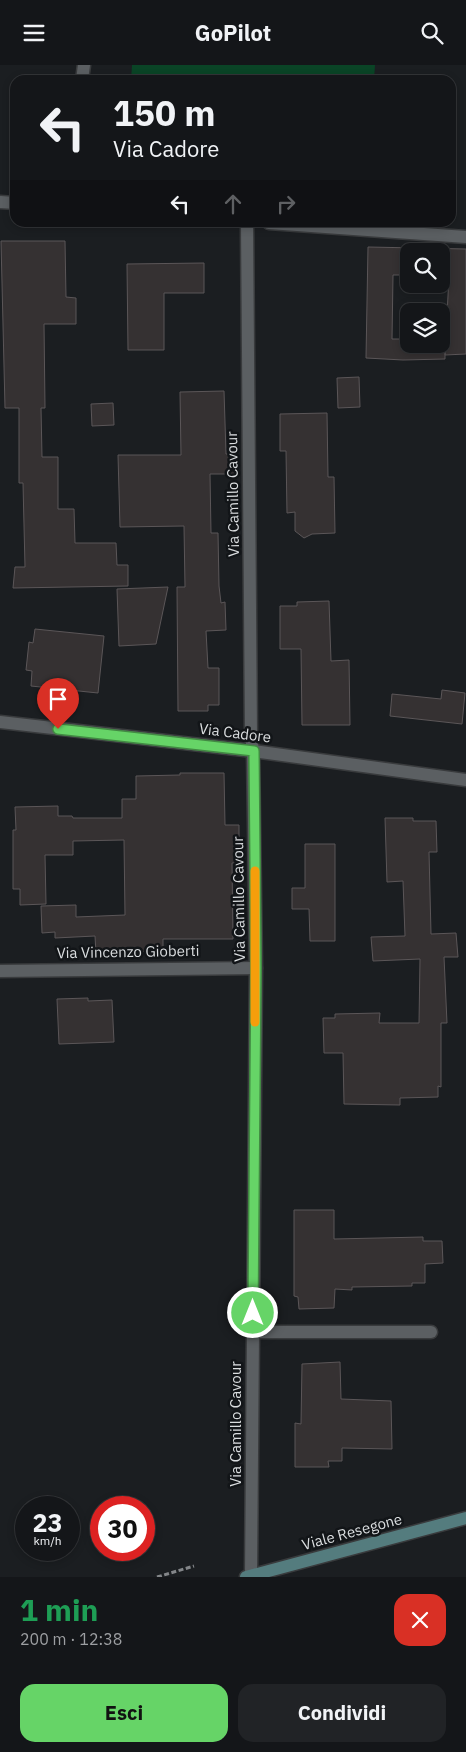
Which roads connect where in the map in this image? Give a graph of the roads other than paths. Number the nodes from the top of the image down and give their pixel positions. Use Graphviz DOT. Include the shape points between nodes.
graph roads {
  1 [pos="247,227"];
  2 [pos="325,227"];
  3 [pos="466,237"];
  4 [pos="0,722"];
  5 [pos="254,751"];
  6 [pos="466,780"];
  7 [pos="256,968"];
  8 [pos="0,971"];
  9 [pos="253,1332"];
  10 [pos="431,1332"];
  11 [pos="466,1517"];
  12 [pos="248,1576"];
  1 -- 5 [label="street, Via Camillo Cavour" via="251,737"];
  2 -- 3 [label="street"];
  4 -- 5 [label="street, Via Cadore"];
  5 -- 6 [label="street, Via Cadore"];
  5 -- 7 [label="street, Via Camillo Cavour"];
  7 -- 8 [label="street, Via Vincenzo Gioberti"];
  7 -- 9 [label="street, Via Camillo Cavour"];
  9 -- 10 [label="street"];
  9 -- 12 [label="street, Via Camillo Cavour"];
  11 -- 12 [label="street, Viale Resegone"];
}
